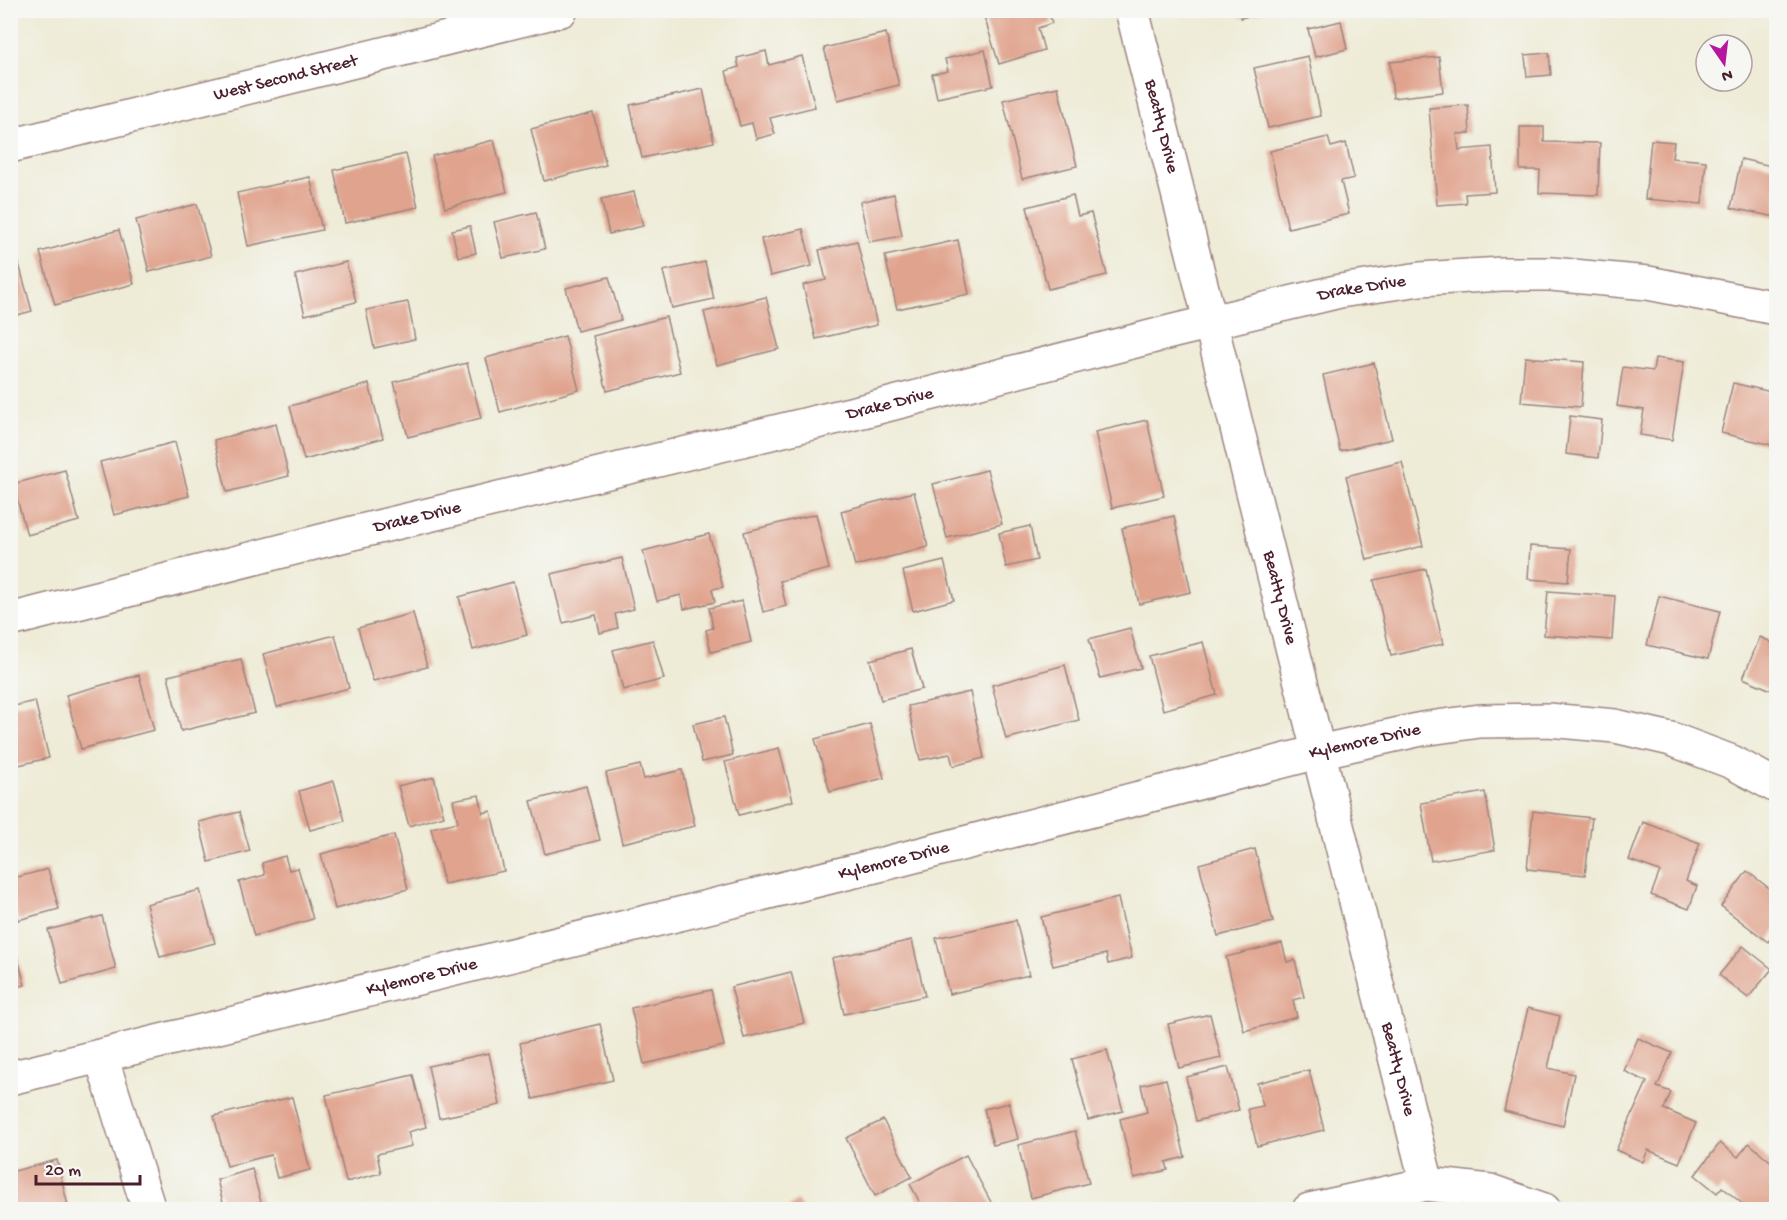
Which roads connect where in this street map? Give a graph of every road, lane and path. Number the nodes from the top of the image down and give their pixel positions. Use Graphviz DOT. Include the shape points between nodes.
graph roads {
  1 [pos="561,10"];
  2 [pos="1132,10"];
  3 [pos="10,146"];
  4 [pos="1776,308"];
  5 [pos="1211,321"];
  6 [pos="10,620"];
  7 [pos="1318,752"];
  8 [pos="1776,786"];
  9 [pos="101,1056"];
  10 [pos="10,1078"];
  11 [pos="1427,1184"];
  12 [pos="150,1209"];
  13 [pos="1309,1209"];
  14 [pos="1544,1209"];
  1 -- 3 [label="street, West Second Street"];
  2 -- 5 [label="street, Beatty Drive"];
  4 -- 5 [label="street, Drake Drive" via="1648,283 1551,274 1502,274 1420,279 1340,291"];
  5 -- 6 [label="street, Drake Drive" via="867,410"];
  5 -- 7 [label="street, Beatty Drive"];
  7 -- 8 [label="street, Kylemore Drive" via="1445,726 1548,720 1615,726 1671,739 1732,762"];
  7 -- 9 [label="street, Kylemore Drive" via="883,864"];
  7 -- 11 [label="street, Beatty Drive"];
  9 -- 10 [label="street, Kylemore Drive"];
  9 -- 12 [label="street"];
  11 -- 13 [label="street"];
  11 -- 14 [label="street" via="1490,1191"];
}
